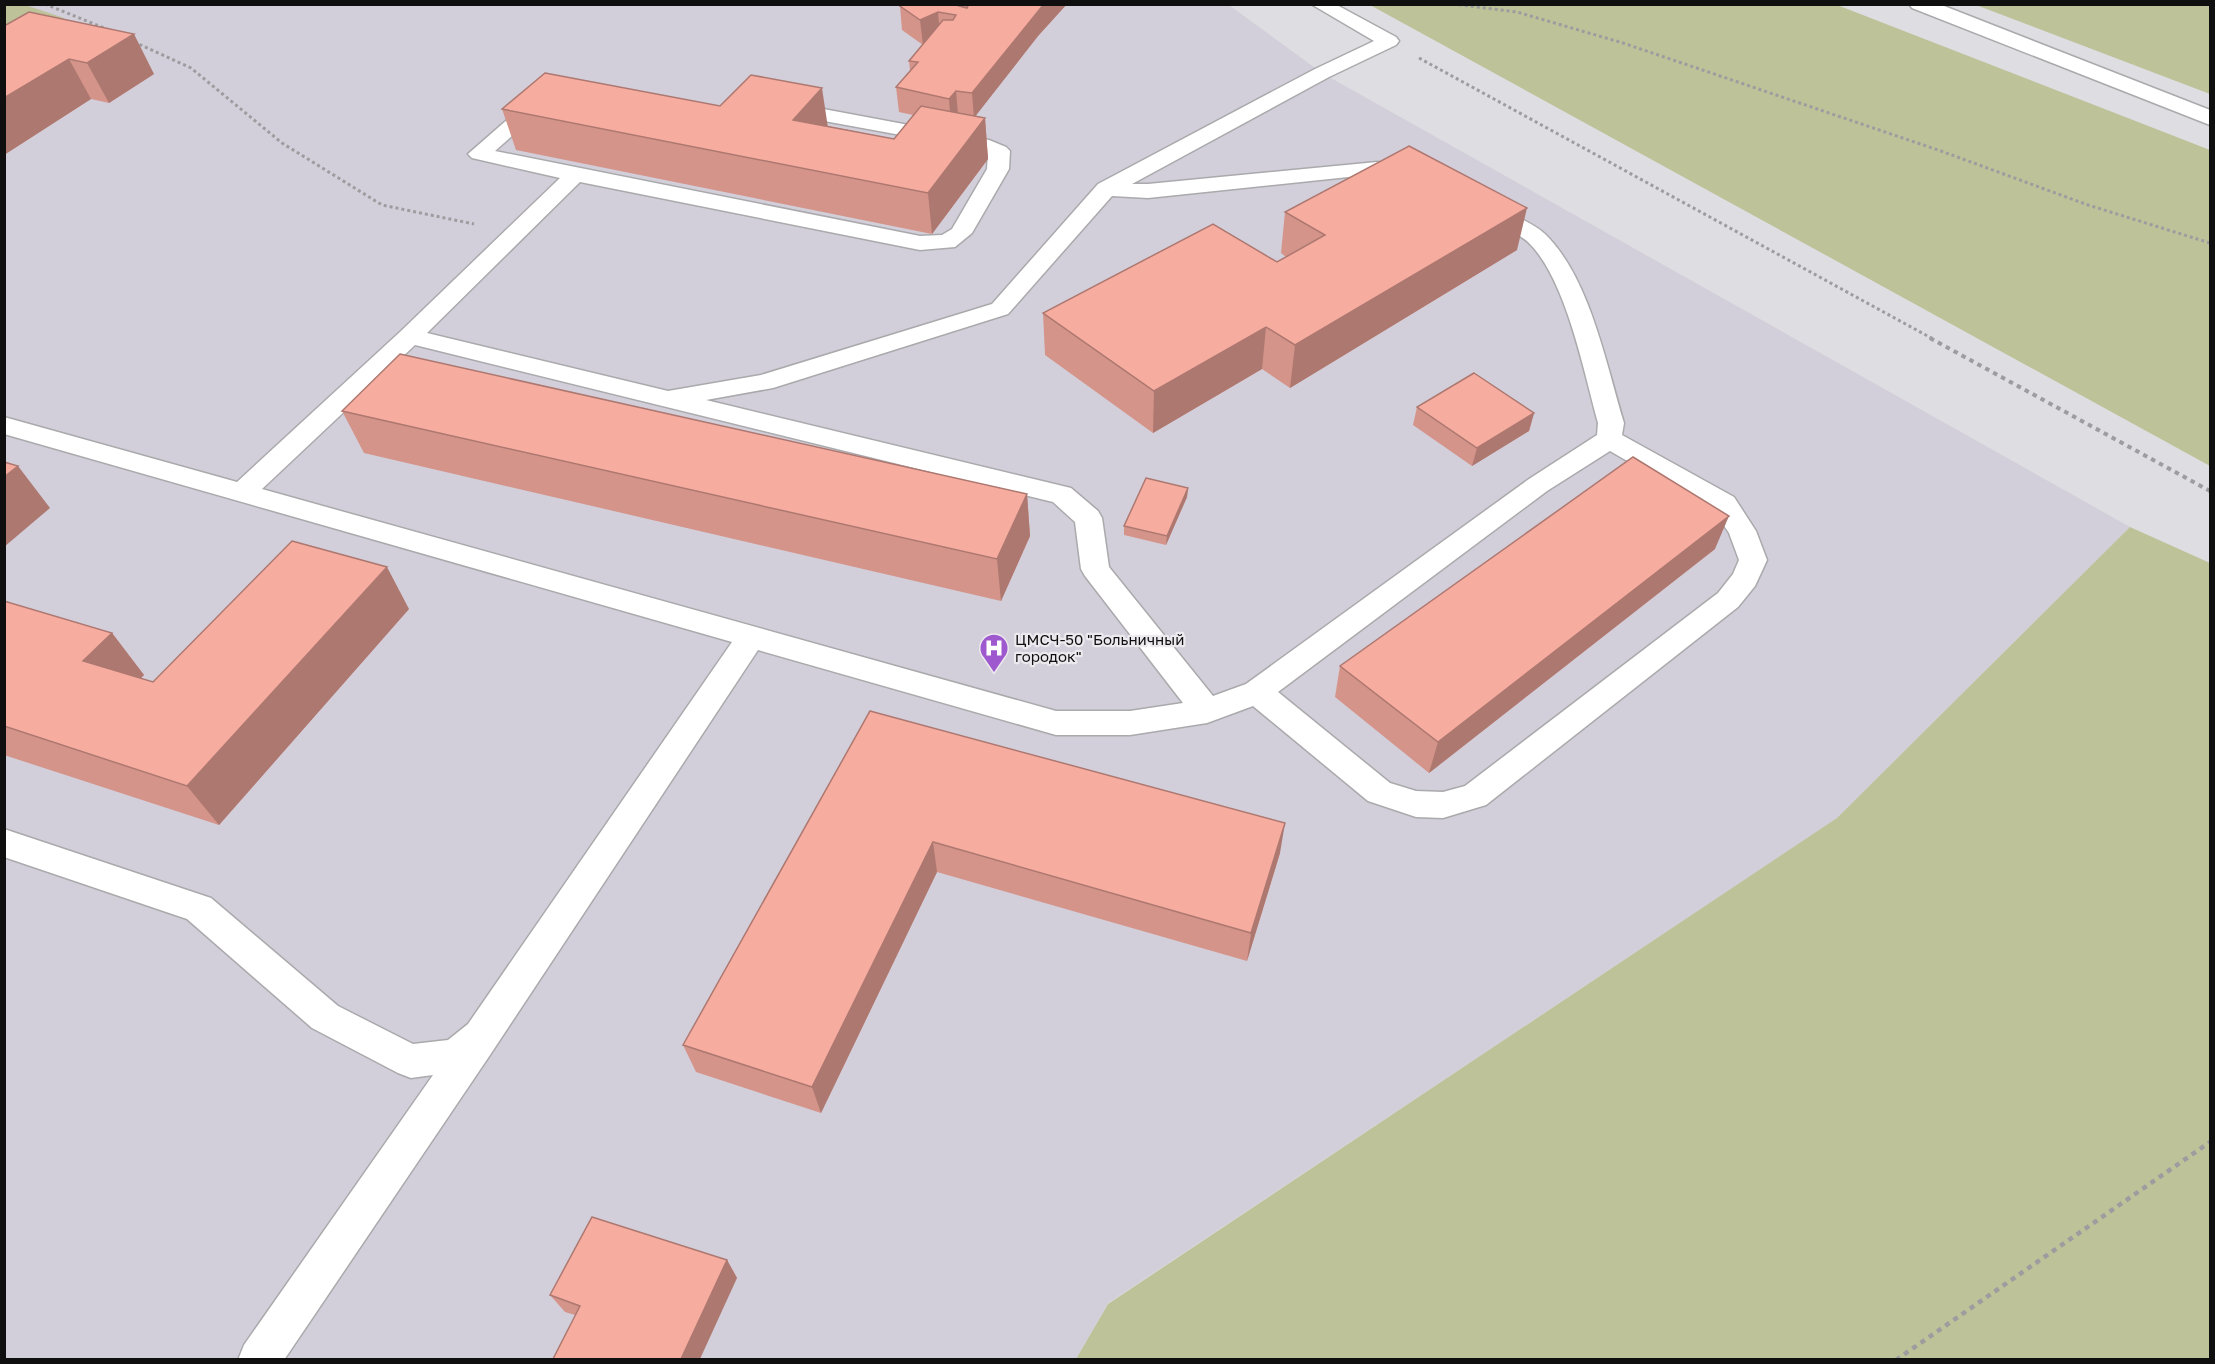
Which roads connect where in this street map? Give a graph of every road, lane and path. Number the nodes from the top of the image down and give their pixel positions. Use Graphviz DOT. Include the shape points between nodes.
graph roads {
  1 [pos="45,4"];
  2 [pos="1320,4"];
  3 [pos="1452,4"];
  4 [pos="1919,4"];
  5 [pos="81,17"];
  6 [pos="72,22"];
  7 [pos="111,31"];
  8 [pos="131,40"];
  9 [pos="1389,42"];
  10 [pos="565,103"];
  11 [pos="766,104"];
  12 [pos="2211,118"];
  13 [pos="575,175"];
  14 [pos="1430,178"];
  15 [pos="1106,189"];
  16 [pos="1468,199"];
  17 [pos="516,233"];
  18 [pos="2211,243"];
  19 [pos="410,336"];
  20 [pos="668,399"];
  21 [pos="4,425"];
  22 [pos="1609,439"];
  23 [pos="2211,491"];
  24 [pos="241,493"];
  25 [pos="751,637"];
  26 [pos="1257,692"];
  27 [pos="1208,711"];
  28 [pos="4,843"];
  29 [pos="481,1036"];
  30 [pos="2211,1142"];
  31 [pos="259,1359"];
  32 [pos="1896,1359"];
  1 -- 5 [label="path"];
  2 -- 9 [label="lane"];
  3 -- 18 [label="path" via="1517,12 1623,43 2088,205"];
  4 -- 12 [label="street"];
  5 -- 6 [label="path"];
  5 -- 7 [label="path"];
  8 -- 17 [label="path" via="191,68 282,143 382,205"];
  9 -- 15 [label="lane" via="1322,73"];
  9 -- 23 [label="path"];
  10 -- 13 [label="lane" via="542,99 479,154"];
  11 -- 13 [label="lane" via="982,144 999,151 998,169 961,233 947,242 920,243"];
  13 -- 17 [label="lane"];
  14 -- 15 [label="lane" via="1377,168 1148,191"];
  15 -- 20 [label="lane" via="1000,309 764,382"];
  16 -- 22 [label="lane" via="1536,237 1555,258 1567,283 1611,423"];
  17 -- 19 [label="lane"];
  19 -- 20 [label="lane"];
  19 -- 24 [label="lane"];
  20 -- 27 [label="lane" via="1062,495 1088,518 1095,569"];
  21 -- 24 [label="lane"];
  22 -- 26 [label="lane" via="1529,491"];
  22 -- 26 [label="lane" via="1724,504 1742,531 1753,560 1745,579 1728,600 1475,796 1443,805 1416,804 1379,792"];
  24 -- 25 [label="lane"];
  25 -- 27 [label="lane" via="1056,723 1130,723"];
  25 -- 29 [label="lane"];
  26 -- 27 [label="lane"];
  28 -- 29 [label="lane" via="199,908 325,1017 411,1061 455,1056"];
  29 -- 31 [label="lane"];
  30 -- 32 [label="path"];
}
